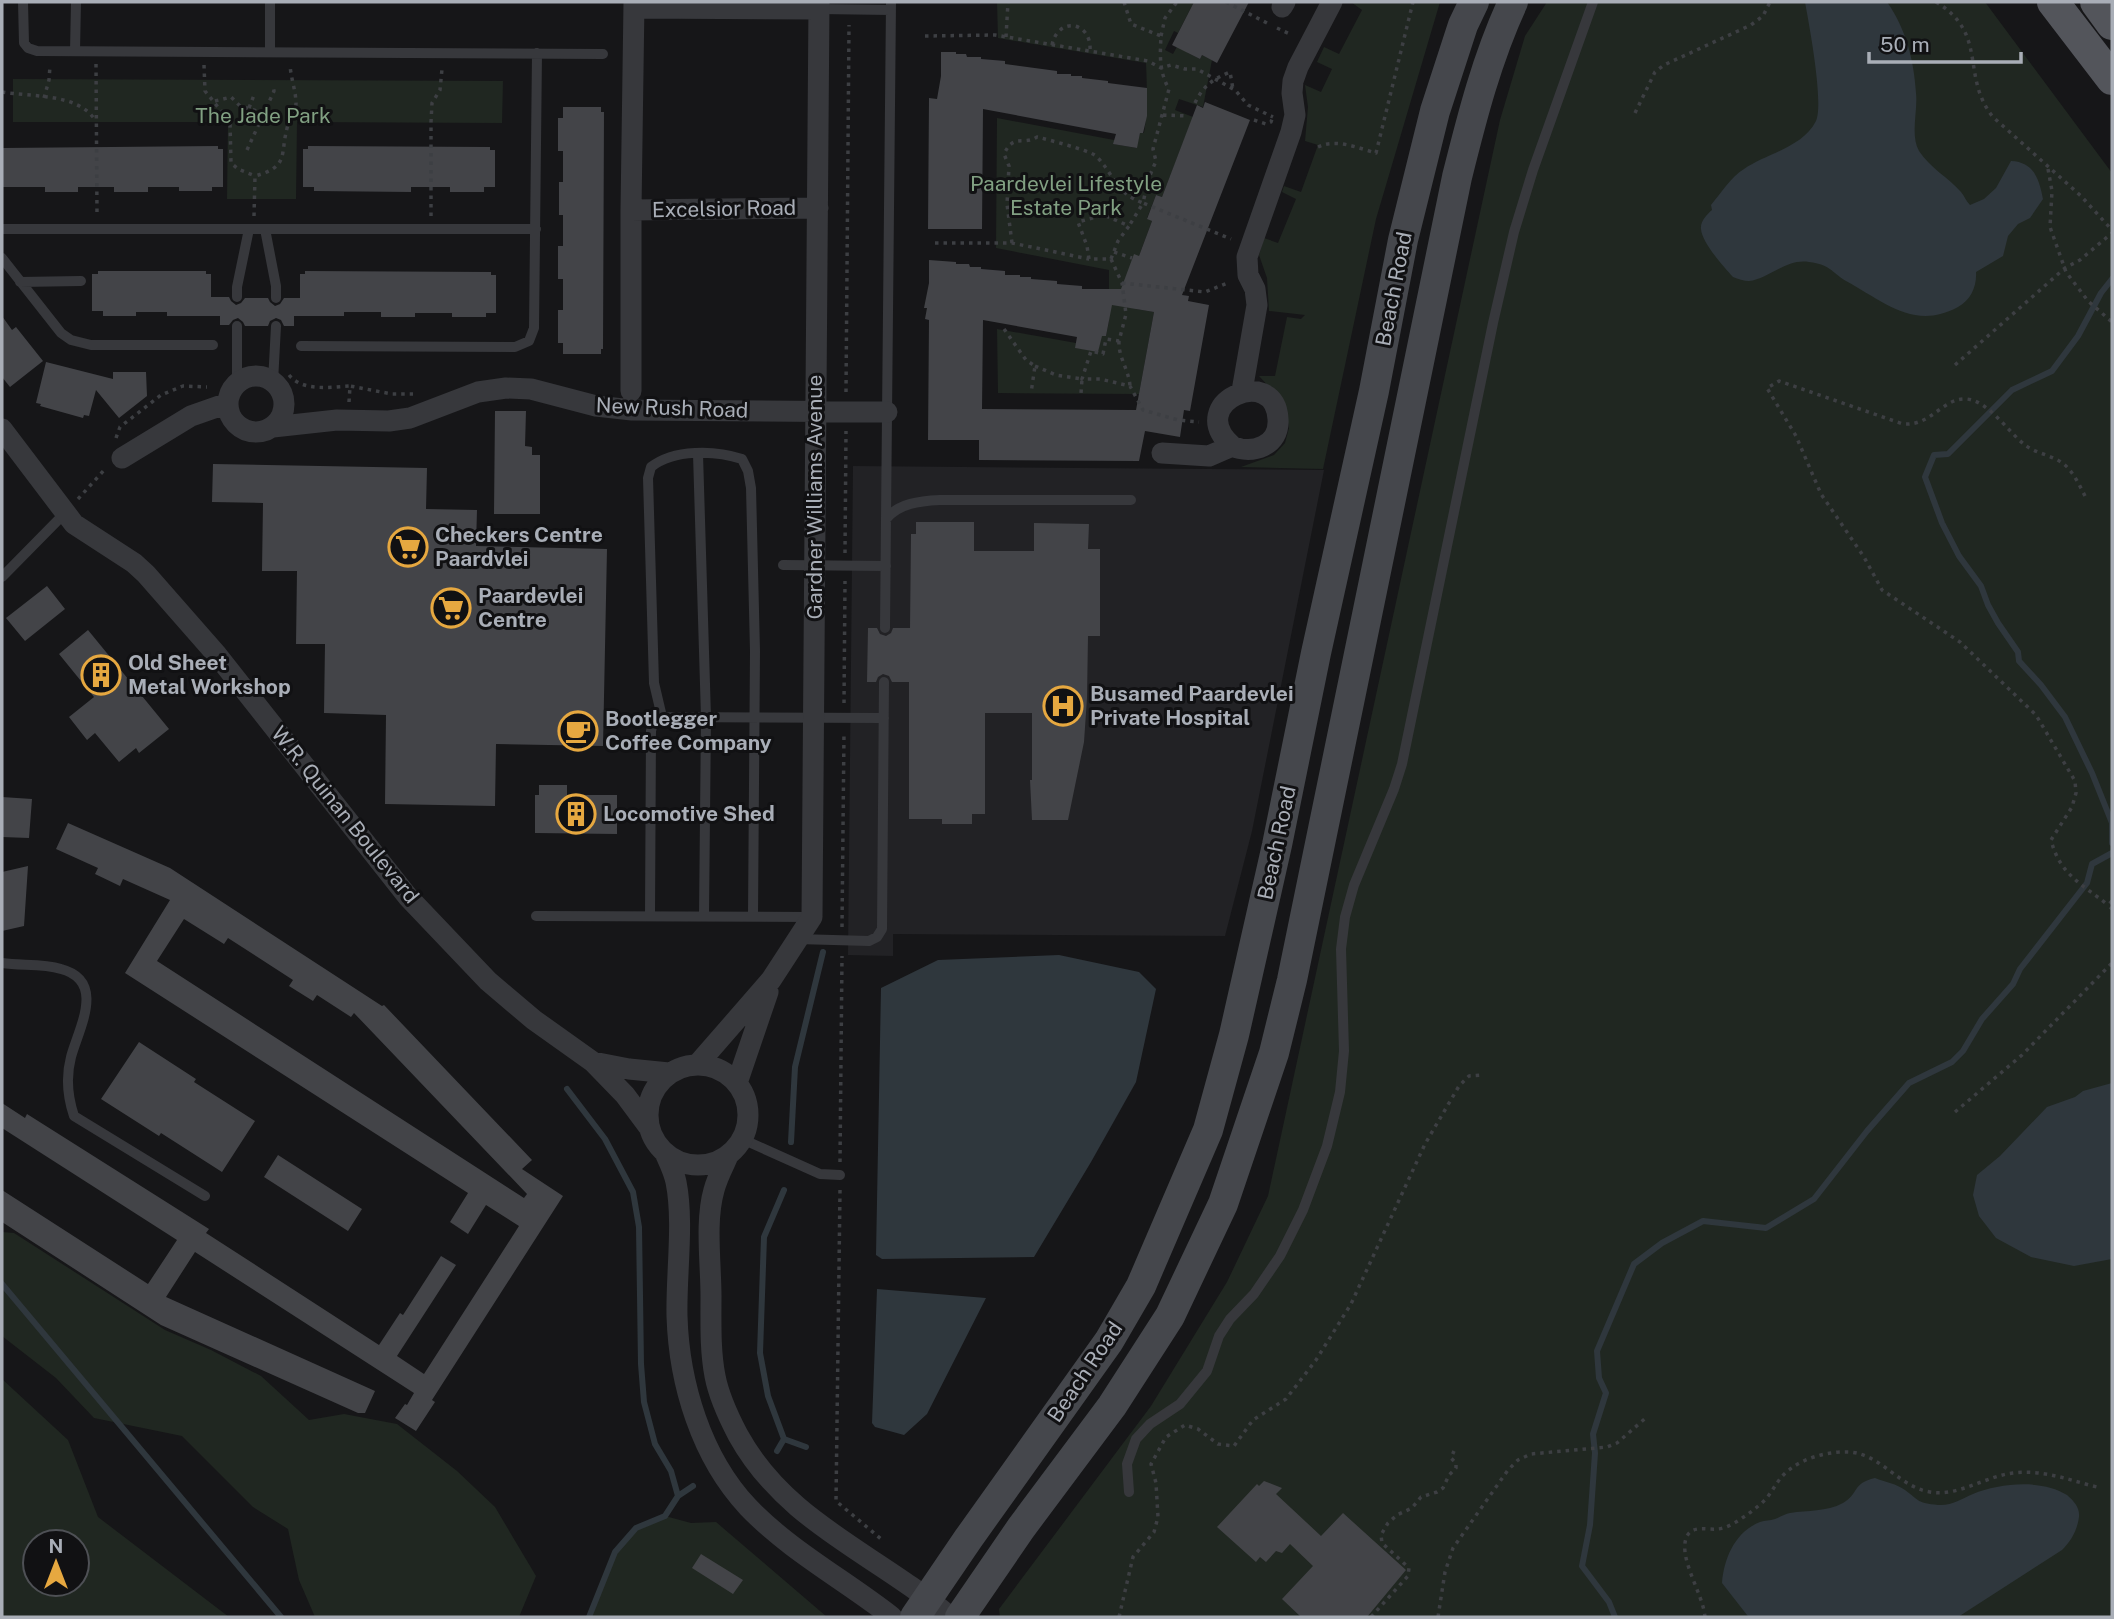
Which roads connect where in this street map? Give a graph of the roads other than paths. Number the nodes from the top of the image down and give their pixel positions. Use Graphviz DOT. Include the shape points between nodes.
graph roads {
  1 [pos="23,2"];
  2 [pos="76,2"];
  3 [pos="270,2"];
  4 [pos="1332,2"];
  5 [pos="1474,2"];
  6 [pos="1513,2"];
  7 [pos="1593,2"];
  8 [pos="2053,2"];
  9 [pos="2096,2"];
  10 [pos="634,5"];
  11 [pos="819,6"];
  12 [pos="891,6"];
  13 [pos="2112,24"];
  14 [pos="75,51"];
  15 [pos="270,52"];
  16 [pos="537,53"];
  17 [pos="603,54"];
  18 [pos="2112,79"];
  19 [pos="817,208"];
  20 [pos="631,210"];
  21 [pos="2,229"];
  22 [pos="256,229"];
  23 [pos="536,229"];
  24 [pos="2,258"];
  25 [pos="81,281"];
  26 [pos="20,282"];
  27 [pos="237,298"];
  28 [pos="276,298"];
  29 [pos="237,326"];
  30 [pos="276,326"];
  31 [pos="213,345"];
  32 [pos="301,346"];
  33 [pos="280,376"];
  34 [pos="631,391"];
  35 [pos="1242,391"];
  36 [pos="233,393"];
  37 [pos="284,402"];
  38 [pos="816,412"];
  39 [pos="887,412"];
  40 [pos="337,420"];
  41 [pos="239,427"];
  42 [pos="273,427"];
  43 [pos="2,429"];
  44 [pos="171,429"];
  45 [pos="1231,446"];
  46 [pos="1162,453"];
  47 [pos="698,454"];
  48 [pos="115,463"];
  49 [pos="1130,500"];
  50 [pos="65,513"];
  51 [pos="886,519"];
  52 [pos="783,565"];
  53 [pos="815,565"];
  54 [pos="886,566"];
  55 [pos="2,577"];
  56 [pos="885,628"];
  57 [pos="884,682"];
  58 [pos="662,717"];
  59 [pos="706,717"];
  60 [pos="755,717"];
  61 [pos="814,718"];
  62 [pos="884,718"];
  63 [pos="536,916"];
  64 [pos="650,916"];
  65 [pos="704,916"];
  66 [pos="753,916"];
  67 [pos="812,917"];
  68 [pos="797,939"];
  69 [pos="2,963"];
  70 [pos="771,980"];
  71 [pos="593,1062"];
  72 [pos="697,1065"];
  73 [pos="669,1073"];
  74 [pos="737,1083"];
  75 [pos="649,1126"];
  76 [pos="742,1139"];
  77 [pos="664,1153"];
  78 [pos="728,1156"];
  79 [pos="840,1175"];
  80 [pos="205,1196"];
  81 [pos="1129,1492"];
  82 [pos="921,1607"];
  83 [pos="892,1617"];
  84 [pos="950,1617"];
  85 [pos="960,1617"];
  1 -- 14 [label="lane" via="24,43 32,50"];
  2 -- 14 [label="lane"];
  3 -- 15 [label="lane"];
  4 -- 35 [label="street" via="1298,67 1292,87 1294,121 1249,247 1248,275 1257,305"];
  5 -- 82 [label="main road, Beach Road" via="1435,111 1403,240 1277,845 1208,1130 1141,1286 1109,1341"];
  6 -- 85 [label="main road, Beach Road" via="1475,103 1457,177 1292,980 1253,1120 1223,1204 1170,1316 1112,1406"];
  7 -- 81 [label="lane" via="1514,232 1402,764 1345,917 1344,1051 1327,1146 1280,1256 1219,1336 1207,1371 1180,1404 1150,1424 1136,1440 1128,1464"];
  8 -- 18 [label="main road"];
  9 -- 13 [label="main road"];
  10 -- 11 [label="street"];
  10 -- 20 [label="street"];
  11 -- 12 [label="lane" via="849,10"];
  11 -- 19 [label="street, Gardner Williams Avenue"];
  12 -- 39 [label="lane"];
  14 -- 15 [label="lane"];
  15 -- 16 [label="lane"];
  16 -- 17 [label="lane"];
  16 -- 23 [label="lane"];
  19 -- 20 [label="street, Excelsior Road"];
  19 -- 38 [label="street, Gardner Williams Avenue"];
  20 -- 34 [label="street"];
  21 -- 22 [label="lane"];
  22 -- 23 [label="lane"];
  22 -- 27 [label="lane"];
  22 -- 28 [label="lane"];
  23 -- 32 [label="lane" via="534,328 529,341 515,347"];
  24 -- 26 [label="lane"];
  25 -- 26 [label="lane"];
  26 -- 31 [label="lane" via="61,333 80,344"];
  29 -- 36 [label="lane"];
  30 -- 33 [label="lane"];
  33 -- 36 [label="street, New Rush Road" via="251,377"];
  33 -- 37 [label="street"];
  35 -- 45 [label="street" via="1222,406 1218,424"];
  35 -- 45 [label="street" via="1270,400 1278,427 1268,444 1259,449"];
  36 -- 41 [label="street" via="229,412"];
  36 -- 44 [label="street, New Rush Road"];
  37 -- 40 [label="street, New Rush Road"];
  37 -- 42 [label="street"];
  38 -- 39 [label="street, New Rush Road"];
  38 -- 40 [label="street, New Rush Road" via="632,410 518,388 478,393 410,418"];
  38 -- 53 [label="street, Gardner Williams Avenue"];
  39 -- 51 [label="lane"];
  40 -- 42 [label="street, New Rush Road"];
  41 -- 42 [label="street, New Rush Road" via="256,432"];
  41 -- 44 [label="street, New Rush Road"];
  43 -- 50 [label="street, W.R. Quinan Boulevard"];
  44 -- 48 [label="street, New Rush Road"];
  45 -- 46 [label="street" via="1209,456"];
  47 -- 58 [label="lane" via="668,456 651,467 648,478 654,683"];
  47 -- 59 [label="lane"];
  47 -- 60 [label="lane" via="742,459 748,471"];
  49 -- 51 [label="lane" via="920,501"];
  50 -- 55 [label="lane"];
  50 -- 71 [label="street, W.R. Quinan Boulevard" via="82,531 146,574 450,943 515,1005"];
  51 -- 54 [label="lane"];
  52 -- 53 [label="lane"];
  53 -- 54 [label="lane"];
  53 -- 61 [label="street, Gardner Williams Avenue"];
  54 -- 56 [label="lane"];
  57 -- 62 [label="lane"];
  58 -- 59 [label="lane"];
  58 -- 64 [label="lane" via="651,731"];
  59 -- 60 [label="lane"];
  59 -- 65 [label="lane"];
  60 -- 61 [label="lane"];
  60 -- 66 [label="lane"];
  61 -- 62 [label="lane"];
  61 -- 67 [label="street, Gardner Williams Avenue"];
  62 -- 68 [label="lane" via="882,929 869,941"];
  63 -- 64 [label="lane"];
  64 -- 65 [label="lane"];
  65 -- 66 [label="lane"];
  66 -- 67 [label="lane"];
  67 -- 68 [label="street"];
  68 -- 70 [label="street"];
  69 -- 80 [label="lane" via="61,969 83,985 85,1019 69,1077 74,1116"];
  70 -- 72 [label="street"];
  70 -- 74 [label="street"];
  71 -- 73 [label="street, W.R. Quinan Boulevard"];
  71 -- 75 [label="street, W.R. Quinan Boulevard"];
  72 -- 73 [label="street, W.R. Quinan Boulevard"];
  72 -- 74 [label="street" via="719,1070"];
  73 -- 75 [label="street" via="651,1096"];
  74 -- 76 [label="street" via="748,1113"];
  75 -- 77 [label="street, W.R. Quinan Boulevard"];
  76 -- 78 [label="street"];
  76 -- 79 [label="lane" via="820,1174"];
  77 -- 78 [label="street" via="696,1165"];
  77 -- 83 [label="street, W.R. Quinan Boulevard" via="676,1180 679,1202 677,1318 684,1375 695,1419 720,1470 748,1507"];
  78 -- 82 [label="street" via="714,1191 711,1214 711,1334 715,1376 725,1411 751,1459 780,1493"];
  82 -- 84 [label="street"];
}
